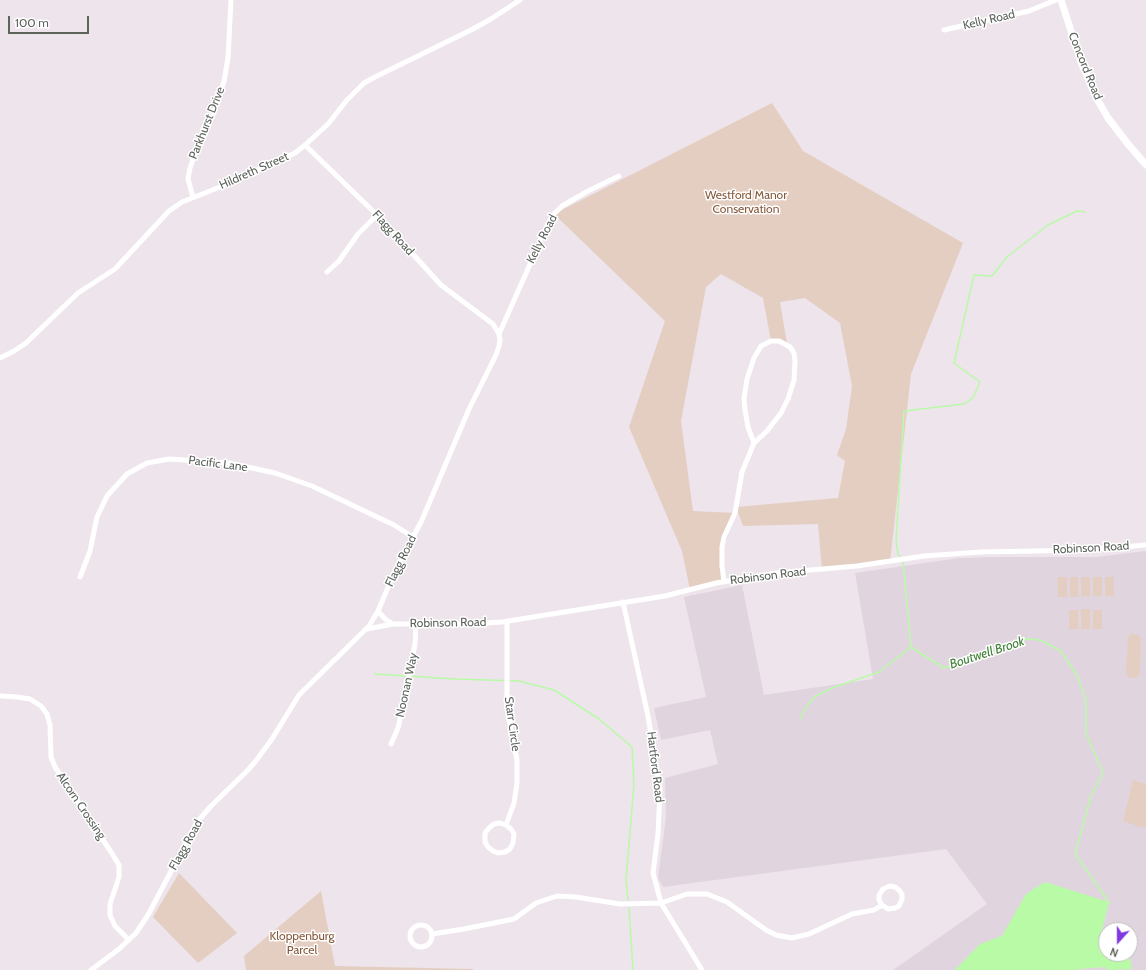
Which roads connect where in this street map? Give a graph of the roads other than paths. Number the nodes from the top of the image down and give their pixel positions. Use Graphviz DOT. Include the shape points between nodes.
graph roads {
  1 [pos="231,0"];
  2 [pos="520,0"];
  3 [pos="1056,0"];
  4 [pos="1061,0"];
  5 [pos="944,30"];
  6 [pos="305,146"];
  7 [pos="1146,165"];
  8 [pos="620,176"];
  9 [pos="193,197"];
  10 [pos="377,215"];
  11 [pos="327,272"];
  12 [pos="499,334"];
  13 [pos="0,358"];
  14 [pos="754,443"];
  15 [pos="412,537"];
  16 [pos="1146,545"];
  17 [pos="80,577"];
  18 [pos="724,582"];
  19 [pos="623,602"];
  20 [pos="378,611"];
  21 [pos="507,621"];
  22 [pos="393,624"];
  23 [pos="416,624"];
  24 [pos="367,629"];
  25 [pos="0,696"];
  26 [pos="391,744"];
  27 [pos="506,825"];
  28 [pos="661,903"];
  29 [pos="882,905"];
  30 [pos="432,934"];
  31 [pos="129,940"];
  32 [pos="91,970"];
  33 [pos="702,970"];
  1 -- 9 [label="street, Parkhurst Drive" via="228,58 224,81 213,115 190,168 188,179"];
  2 -- 6 [label="street, Hildreth Street" via="471,30 364,83"];
  3 -- 5 [label="street, Kelly Road" via="1029,11"];
  4 -- 7 [label="main road, Concord Road" via="1081,62 1097,99 1108,118"];
  6 -- 9 [label="street, Hildreth Street" via="280,161"];
  6 -- 10 [label="street, Flagg Road"];
  8 -- 12 [label="street, Kelly Road" via="588,190 554,214"];
  9 -- 13 [label="street, Hildreth Street" via="169,211 115,269 78,293 26,343"];
  10 -- 11 [label="street" via="358,234 340,261"];
  10 -- 12 [label="street, Flagg Road" via="433,278 493,324"];
  12 -- 15 [label="street, Flagg Road" via="496,355"];
  14 -- 14 [label="street" via="745,410 747,379 761,346 771,341 779,341 790,347 794,353 794,380 778,419"];
  14 -- 18 [label="street" via="742,472 736,507 723,542"];
  15 -- 17 [label="street, Pacific Lane" via="394,525 312,486 275,472 229,463 169,459 147,463 127,474 107,496 97,517 90,551"];
  15 -- 20 [label="street, Flagg Road"];
  16 -- 18 [label="street, Robinson Road" via="1087,550 964,552 843,568 777,573"];
  18 -- 19 [label="street, Robinson Road" via="665,596"];
  19 -- 21 [label="street, Robinson Road"];
  19 -- 28 [label="street, Hartford Road" via="659,779 660,810 653,873"];
  20 -- 22 [label="street, Robinson Road"];
  20 -- 24 [label="street, Flagg Road"];
  21 -- 23 [label="street, Robinson Road" via="482,624"];
  21 -- 27 [label="street, Starr Circle" via="507,709 517,769 514,803"];
  22 -- 23 [label="street, Robinson Road"];
  22 -- 24 [label="street, Robinson Road"];
  23 -- 26 [label="street, Noonan Way" via="415,644 398,728"];
  24 -- 31 [label="street, Flagg Road" via="299,695 255,762 197,822 144,922"];
  25 -- 31 [label="street, Alcorn Crossing" via="30,700 41,706 48,717 50,752 55,767 118,865 119,877 110,904 110,915 115,926"];
  27 -- 27 [label="street" via="494,824 485,833 486,845 498,853 510,849 513,844 514,834"];
  28 -- 29 [label="street" via="687,894 707,894 726,902 766,930 792,938 809,934 852,914 874,910"];
  28 -- 30 [label="street" via="620,904 557,896 536,903 514,919"];
  28 -- 33 [label="street, Hartford Road"];
  29 -- 29 [label="street" via="879,895 883,889 892,886 899,890 902,896 899,906 890,909"];
  30 -- 30 [label="street" via="429,944 422,947 415,945 410,936 415,927 422,925 429,928"];
  31 -- 32 [label="street, Flagg Road"];
}
